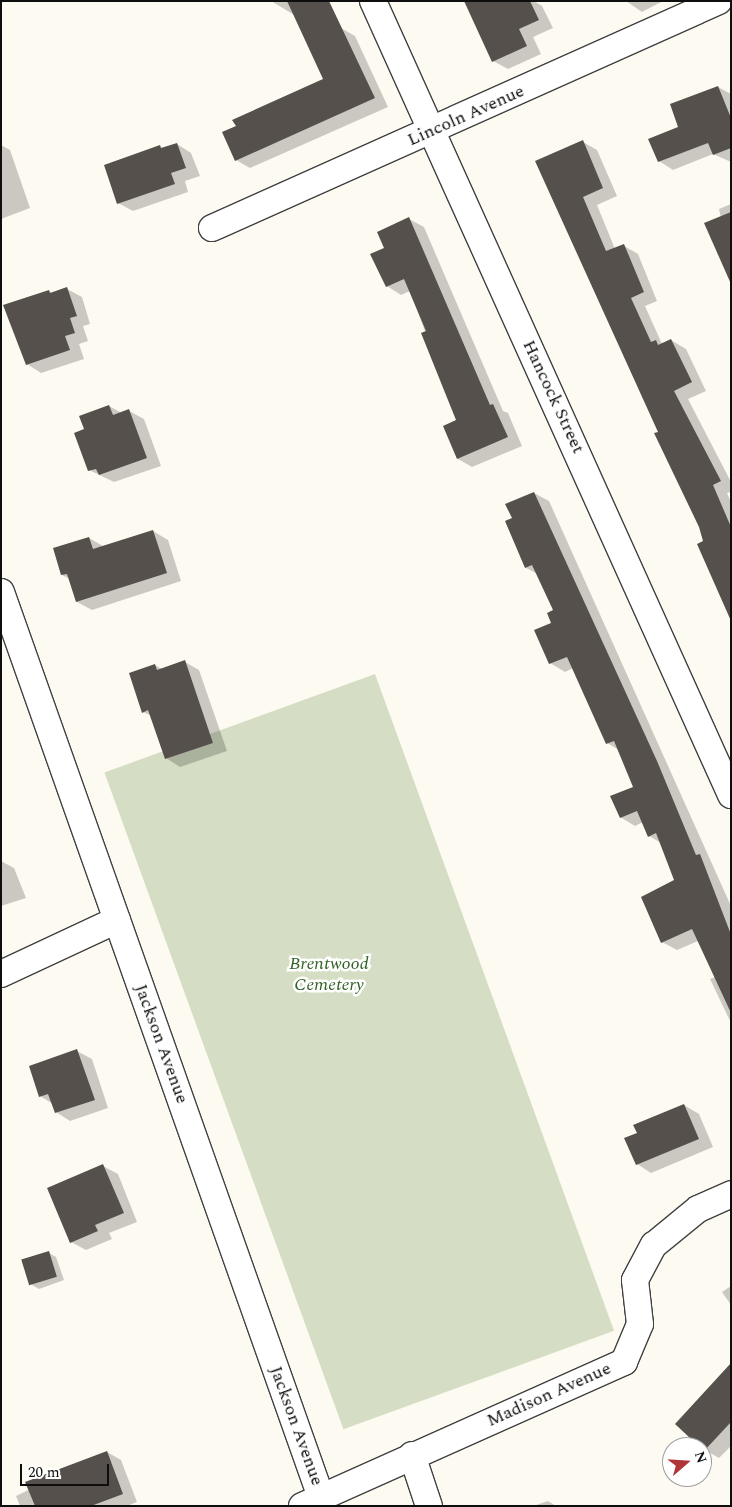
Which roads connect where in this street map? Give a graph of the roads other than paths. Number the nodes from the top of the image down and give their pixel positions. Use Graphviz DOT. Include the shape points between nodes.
graph roads {
  1 [pos="373,1"];
  2 [pos="719,1"];
  3 [pos="431,132"];
  4 [pos="212,228"];
  5 [pos="1,592"];
  6 [pos="731,795"];
  7 [pos="117,920"];
  8 [pos="1,974"];
  9 [pos="731,1194"];
  10 [pos="412,1455"];
  11 [pos="312,1501"];
  12 [pos="429,1506"];
  1 -- 3 [label="street, Hancock Street"];
  2 -- 3 [label="street, Lincoln Avenue"];
  3 -- 4 [label="street, Lincoln Avenue"];
  3 -- 6 [label="street, Hancock Street" via="626,555"];
  5 -- 7 [label="street, Jackson Avenue"];
  7 -- 8 [label="street"];
  7 -- 11 [label="street, Jackson Avenue"];
  9 -- 10 [label="street, Madison Avenue" via="698,1209 654,1245 635,1280 640,1324 624,1362"];
  10 -- 11 [label="street, Madison Avenue"];
  10 -- 12 [label="street"];
}
